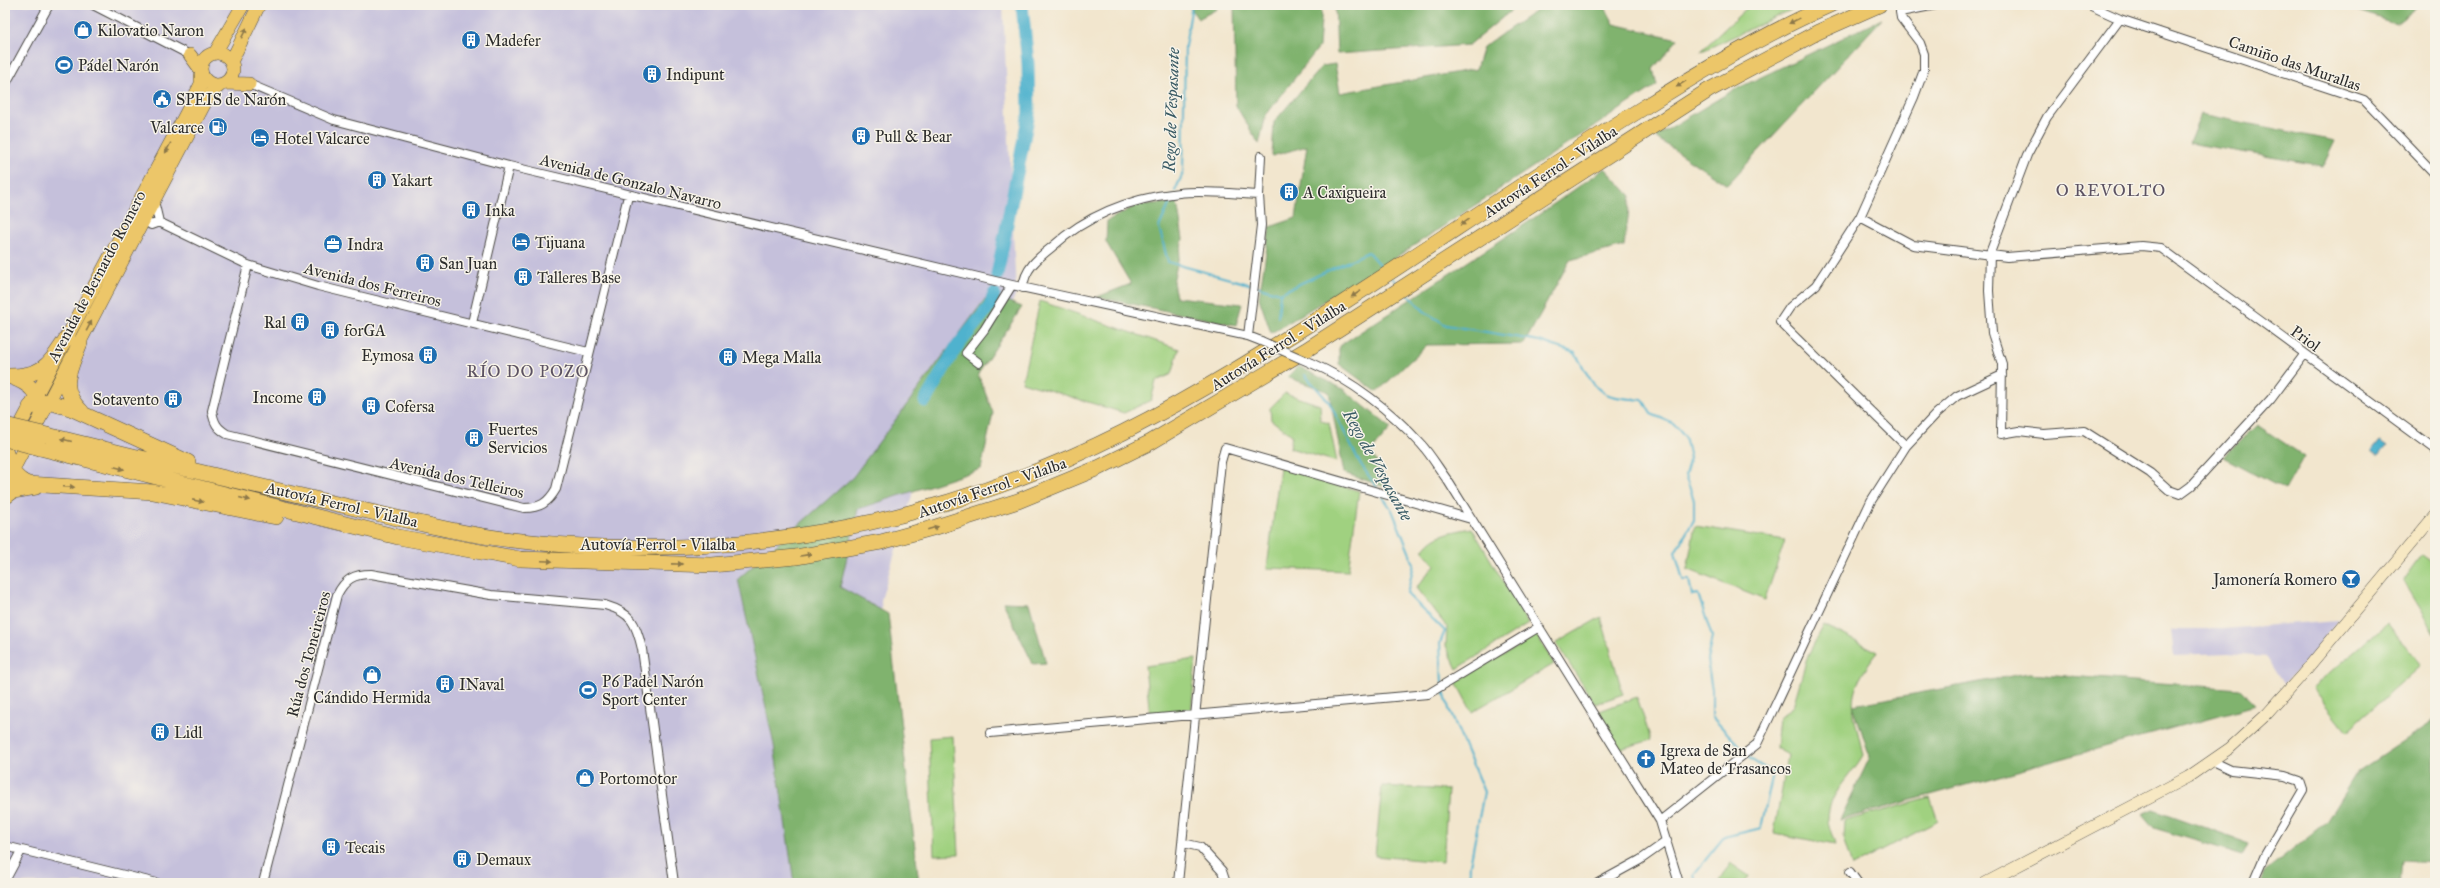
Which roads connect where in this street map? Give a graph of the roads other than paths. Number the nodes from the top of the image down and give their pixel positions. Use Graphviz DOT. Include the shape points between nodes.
graph roads {
  1 [pos="49,5"];
  2 [pos="93,5"];
  3 [pos="243,5"];
  4 [pos="259,5"];
  5 [pos="1830,5"];
  6 [pos="1879,5"];
  7 [pos="1936,5"];
  8 [pos="2089,5"];
  9 [pos="2120,19"];
  10 [pos="190,55"];
  11 [pos="210,55"];
  12 [pos="232,67"];
  13 [pos="201,72"];
  14 [pos="222,84"];
  15 [pos="249,84"];
  16 [pos="5,85"];
  17 [pos="1261,156"];
  18 [pos="509,166"];
  19 [pos="2435,174"];
  20 [pos="1259,195"];
  21 [pos="628,196"];
  22 [pos="154,201"];
  23 [pos="135,211"];
  24 [pos="1860,217"];
  25 [pos="144,222"];
  26 [pos="159,222"];
  27 [pos="1990,253"];
  28 [pos="248,265"];
  29 [pos="1012,286"];
  30 [pos="1024,288"];
  31 [pos="472,323"];
  32 [pos="1248,336"];
  33 [pos="74,340"];
  34 [pos="588,352"];
  35 [pos="2304,355"];
  36 [pos="979,363"];
  37 [pos="2002,375"];
  38 [pos="8,376"];
  39 [pos="40,404"];
  40 [pos="84,414"];
  41 [pos="5,425"];
  42 [pos="44,442"];
  43 [pos="1906,446"];
  44 [pos="2435,449"];
  45 [pos="8,463"];
  46 [pos="44,486"];
  47 [pos="281,491"];
  48 [pos="5,497"];
  49 [pos="2435,515"];
  50 [pos="1471,519"];
  51 [pos="520,559"];
  52 [pos="1539,627"];
  53 [pos="1194,716"];
  54 [pos="990,733"];
  55 [pos="2212,761"];
  56 [pos="1660,821"];
  57 [pos="1667,841"];
  58 [pos="1183,842"];
  59 [pos="5,846"];
  60 [pos="21,851"];
  61 [pos="1850,872"];
  62 [pos="5,881"];
  63 [pos="157,883"];
  64 [pos="263,883"];
  65 [pos="674,883"];
  66 [pos="1178,883"];
  67 [pos="1226,883"];
  68 [pos="1598,883"];
  69 [pos="1679,883"];
  70 [pos="1858,883"];
  71 [pos="1985,883"];
  72 [pos="2253,883"];
  1 -- 16 [label="street"];
  2 -- 10 [label="street"];
  3 -- 11 [label="highway"];
  12 -- 4 [label="highway, one-way"];
  5 -- 47 [label="highway, Autovía Ferrol - Vilalba, one-way" via="1762,38 1680,84 1580,146 1294,334 1196,393 1124,432 1057,463 975,494 849,528 773,540 622,549 521,541 471,534"];
  51 -- 6 [label="highway, Autovía Ferrol - Vilalba, one-way" via="712,565 796,556 852,548 943,525 1018,501 1098,468 1177,428 1306,350 1708,90 1818,32"];
  7 -- 24 [label="street" via="1900,12 1901,18 1920,43 1924,54 1924,70"];
  8 -- 9 [label="street, Camiño das Murallas"];
  9 -- 19 [label="street, Camiño das Murallas" via="2364,100"];
  9 -- 27 [label="street" via="2047,117 2027,155"];
  10 -- 11 [label="highway"];
  10 -- 13 [label="highway"];
  11 -- 12 [label="highway" via="223,54"];
  11 -- 13 [label="highway"];
  12 -- 14 [label="highway"];
  12 -- 15 [label="highway"];
  13 -- 14 [label="highway" via="210,84"];
  13 -- 23 [label="highway, Avenida de Bernardo Romero, one-way" via="201,84"];
  14 -- 15 [label="highway"];
  14 -- 22 [label="highway, Avenida de Bernardo Romero" via="209,96"];
  15 -- 18 [label="street, Avenida de Gonzalo Navarro" via="334,120"];
  17 -- 20 [label="street"];
  18 -- 21 [label="street, Avenida de Gonzalo Navarro"];
  18 -- 31 [label="street"];
  20 -- 30 [label="street" via="1180,193 1126,202 1090,220 1058,241 1027,271"];
  20 -- 32 [label="street" via="1261,225"];
  21 -- 29 [label="street, Avenida de Gonzalo Navarro"];
  21 -- 34 [label="street, Avenida dos Telleiros"];
  22 -- 25 [label="highway, Avenida de Bernardo Romero"];
  22 -- 26 [label="street"];
  23 -- 25 [label="street"];
  23 -- 33 [label="highway, Avenida de Bernardo Romero"];
  24 -- 27 [label="street" via="1913,245"];
  24 -- 43 [label="street" via="1816,284 1790,307 1780,322"];
  25 -- 26 [label="street" via="151,226"];
  33 -- 25 [label="highway, Avenida de Bernardo Romero, one-way"];
  26 -- 28 [label="street, Avenida dos Ferreiros"];
  27 -- 35 [label="street, Priol" via="2007,257 2141,246 2161,248"];
  27 -- 37 [label="street" via="1992,333 2002,364"];
  28 -- 31 [label="street, Avenida dos Ferreiros" via="318,286"];
  28 -- 34 [label="street, Avenida dos Telleiros" via="212,411 213,421 218,429 246,439 509,504 536,508 550,501 556,489"];
  29 -- 30 [label="street, Avenida de Gonzalo Navarro"];
  29 -- 36 [label="street" via="984,330 966,352"];
  30 -- 32 [label="street, Avenida de Gonzalo Navarro"];
  31 -- 34 [label="street, Avenida dos Ferreiros"];
  32 -- 50 [label="street, Avenida de Gonzalo Navarro, bridge" via="1332,372 1384,409 1422,445"];
  33 -- 38 [label="highway" via="41,371"];
  33 -- 39 [label="highway, Avenida de Bernardo Romero"];
  33 -- 40 [label="highway" via="66,388 69,398"];
  35 -- 37 [label="street" via="2271,399 2191,486 2180,494 2169,490 2150,473 2084,431 2044,434 2019,431 2001,434"];
  35 -- 44 [label="street, Priol"];
  37 -- 43 [label="street" via="1956,396"];
  38 -- 39 [label="highway" via="26,382 35,389"];
  39 -- 40 [label="highway"];
  39 -- 45 [label="highway, Avenida de Bernardo Romero"];
  40 -- 47 [label="highway" via="182,460"];
  41 -- 42 [label="highway, Autovía Ferrol - Vilalba, bridge"];
  42 -- 45 [label="highway, Autovía Ferrol - Vilalba, bridge"];
  47 -- 42 [label="highway, Autovía Ferrol - Vilalba, one-way"];
  42 -- 51 [label="highway, Autovía Ferrol - Vilalba, one-way" via="398,537"];
  43 -- 56 [label="street" via="1871,501 1757,744"];
  45 -- 46 [label="highway" via="19,480"];
  46 -- 48 [label="highway" via="12,491"];
  46 -- 51 [label="highway, one-way" via="153,492 387,540"];
  49 -- 55 [label="main road" via="2306,671 2267,714"];
  50 -- 52 [label="street, Avenida de Gonzalo Navarro"];
  50 -- 53 [label="street" via="1225,448 1221,462"];
  52 -- 53 [label="street" via="1428,694"];
  52 -- 56 [label="street, Avenida de Gonzalo Navarro"];
  53 -- 54 [label="street"];
  53 -- 58 [label="street"];
  55 -- 71 [label="main road" via="2188,777"];
  55 -- 72 [label="street" via="2231,770 2285,776 2300,781 2303,790 2265,855"];
  56 -- 57 [label="street, Avenida de Gonzalo Navarro"];
  57 -- 68 [label="street" via="1640,860"];
  57 -- 69 [label="street, Avenida de Gonzalo Navarro"];
  58 -- 66 [label="street"];
  58 -- 67 [label="street" via="1200,847 1222,871"];
  59 -- 60 [label="street"];
  60 -- 62 [label="street"];
  60 -- 63 [label="street"];
  61 -- 70 [label="street"];
  64 -- 65 [label="street, Rúa dos Toneireiros" via="334,604 345,581 360,574 491,595 605,605 619,609 633,621 638,629 642,649"];
}
